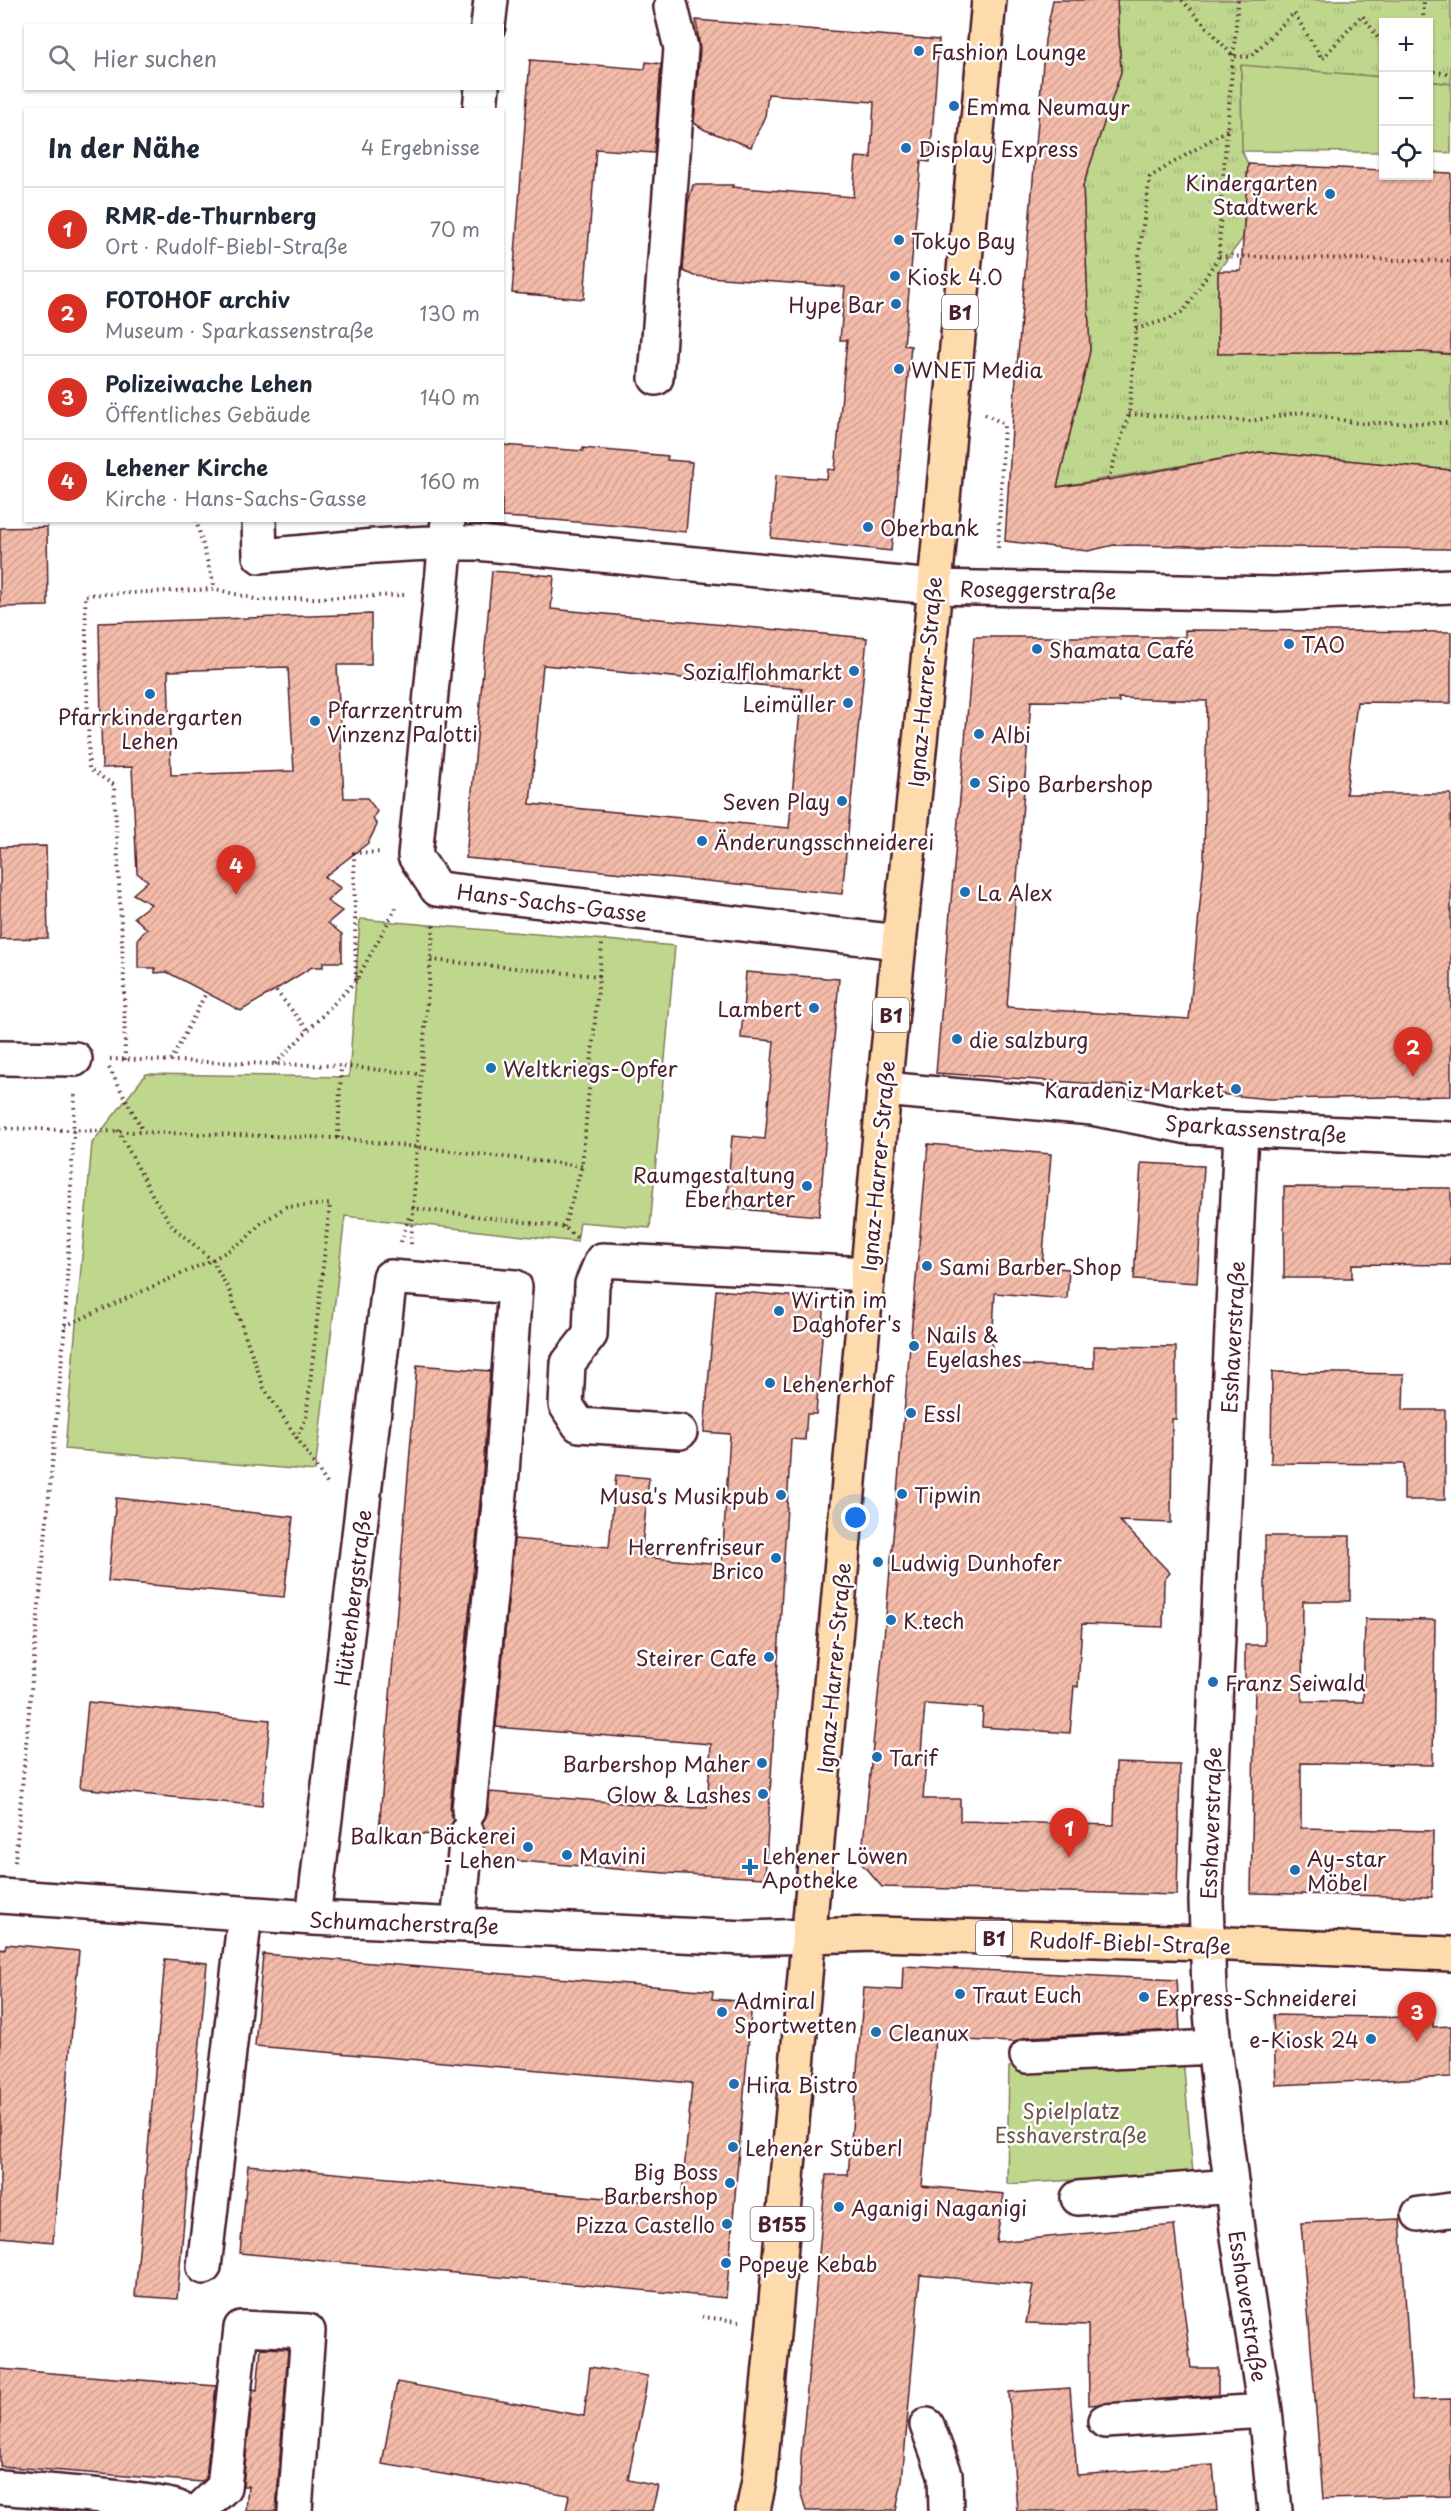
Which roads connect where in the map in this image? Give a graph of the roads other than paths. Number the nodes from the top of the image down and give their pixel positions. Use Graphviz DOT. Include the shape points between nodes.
graph roads {
  1 [pos="491,0"];
  2 [pos="989,0"];
  3 [pos="671,4"];
  4 [pos="488,24"];
  5 [pos="657,64"];
  6 [pos="482,90"];
  7 [pos="480,108"];
  8 [pos="656,378"];
  9 [pos="259,522"];
  10 [pos="447,531"];
  11 [pos="1451,586"];
  12 [pos="933,587"];
  13 [pos="898,942"];
  14 [pos="0,1058"];
  15 [pos="90,1059"];
  16 [pos="884,1089"];
  17 [pos="1241,1131"];
  18 [pos="1451,1139"];
  19 [pos="867,1274"];
  20 [pos="680,1432"];
  21 [pos="0,1896"];
  22 [pos="245,1914"];
  23 [pos="313,1918"];
  24 [pos="458,1924"];
  25 [pos="809,1936"];
  26 [pos="1207,1943"];
  27 [pos="1451,1954"];
  28 [pos="1214,2047"];
  29 [pos="1027,2056"];
  30 [pos="1232,2186"];
  31 [pos="1078,2198"];
  32 [pos="1451,2210"];
  33 [pos="1419,2214"];
  34 [pos="204,2267"];
  35 [pos="1265,2411"];
  36 [pos="1105,2421"];
  37 [pos="927,2425"];
  38 [pos="0,2487"];
  39 [pos="185,2511"];
  40 [pos="199,2511"];
  41 [pos="295,2511"];
  42 [pos="753,2511"];
  43 [pos="946,2511"];
  44 [pos="1275,2511"];
  1 -- 4 [label="street"];
  2 -- 12 [label="main road, Ignaz-Harrer-Straße / B1"];
  3 -- 5 [label="street"];
  3 -- 8 [label="street" via="681,48"];
  6 -- 7 [label="street"];
  9 -- 10 [label="street, Roseggerstraße" via="260,555 417,542"];
  10 -- 12 [label="street, Roseggerstraße" via="477,543"];
  10 -- 13 [label="street, Hans-Sachs-Gasse" via="415,856 437,889"];
  11 -- 12 [label="street, Roseggerstraße" via="1275,594"];
  12 -- 13 [label="main road, Ignaz-Harrer-Straße / B1"];
  13 -- 16 [label="main road, Ignaz-Harrer-Straße / B1"];
  14 -- 15 [label="street"];
  16 -- 17 [label="street, Sparkassenstraße" via="1092,1108 1189,1127"];
  16 -- 19 [label="main road, Ignaz-Harrer-Straße / B1"];
  17 -- 18 [label="street, Sparkassenstraße"];
  17 -- 26 [label="street, Esshaverstraße"];
  19 -- 20 [label="street" via="603,1260 592,1284 590,1335 568,1363 566,1405 579,1425"];
  19 -- 25 [label="main road, Ignaz-Harrer-Straße / B1"];
  21 -- 22 [label="street, Schumacherstraße"];
  22 -- 23 [label="street, Schumacherstraße"];
  22 -- 34 [label="street"];
  23 -- 24 [label="street, Schumacherstraße"];
  23 -- 24 [label="street, Hüttenbergstraße" via="390,1277 515,1287 502,1473"];
  24 -- 25 [label="street, Schumacherstraße" via="746,1938"];
  25 -- 26 [label="main road, Rudolf-Biebl-Straße / B1" via="875,1934"];
  25 -- 42 [label="main road, Ignaz-Harrer-Straße / B155" via="759,2481"];
  26 -- 27 [label="main road, Rudolf-Biebl-Straße / B1"];
  26 -- 28 [label="street, Esshaverstraße"];
  28 -- 29 [label="street"];
  28 -- 30 [label="street, Esshaverstraße"];
  30 -- 31 [label="street"];
  30 -- 35 [label="street, Esshaverstraße"];
  32 -- 33 [label="street"];
  35 -- 36 [label="street"];
  35 -- 44 [label="street, Esshaverstraße"];
  37 -- 43 [label="street" via="945,2474"];
  38 -- 39 [label="street" via="145,2502"];
  40 -- 41 [label="street" via="224,2487 241,2328 308,2331"];
}
